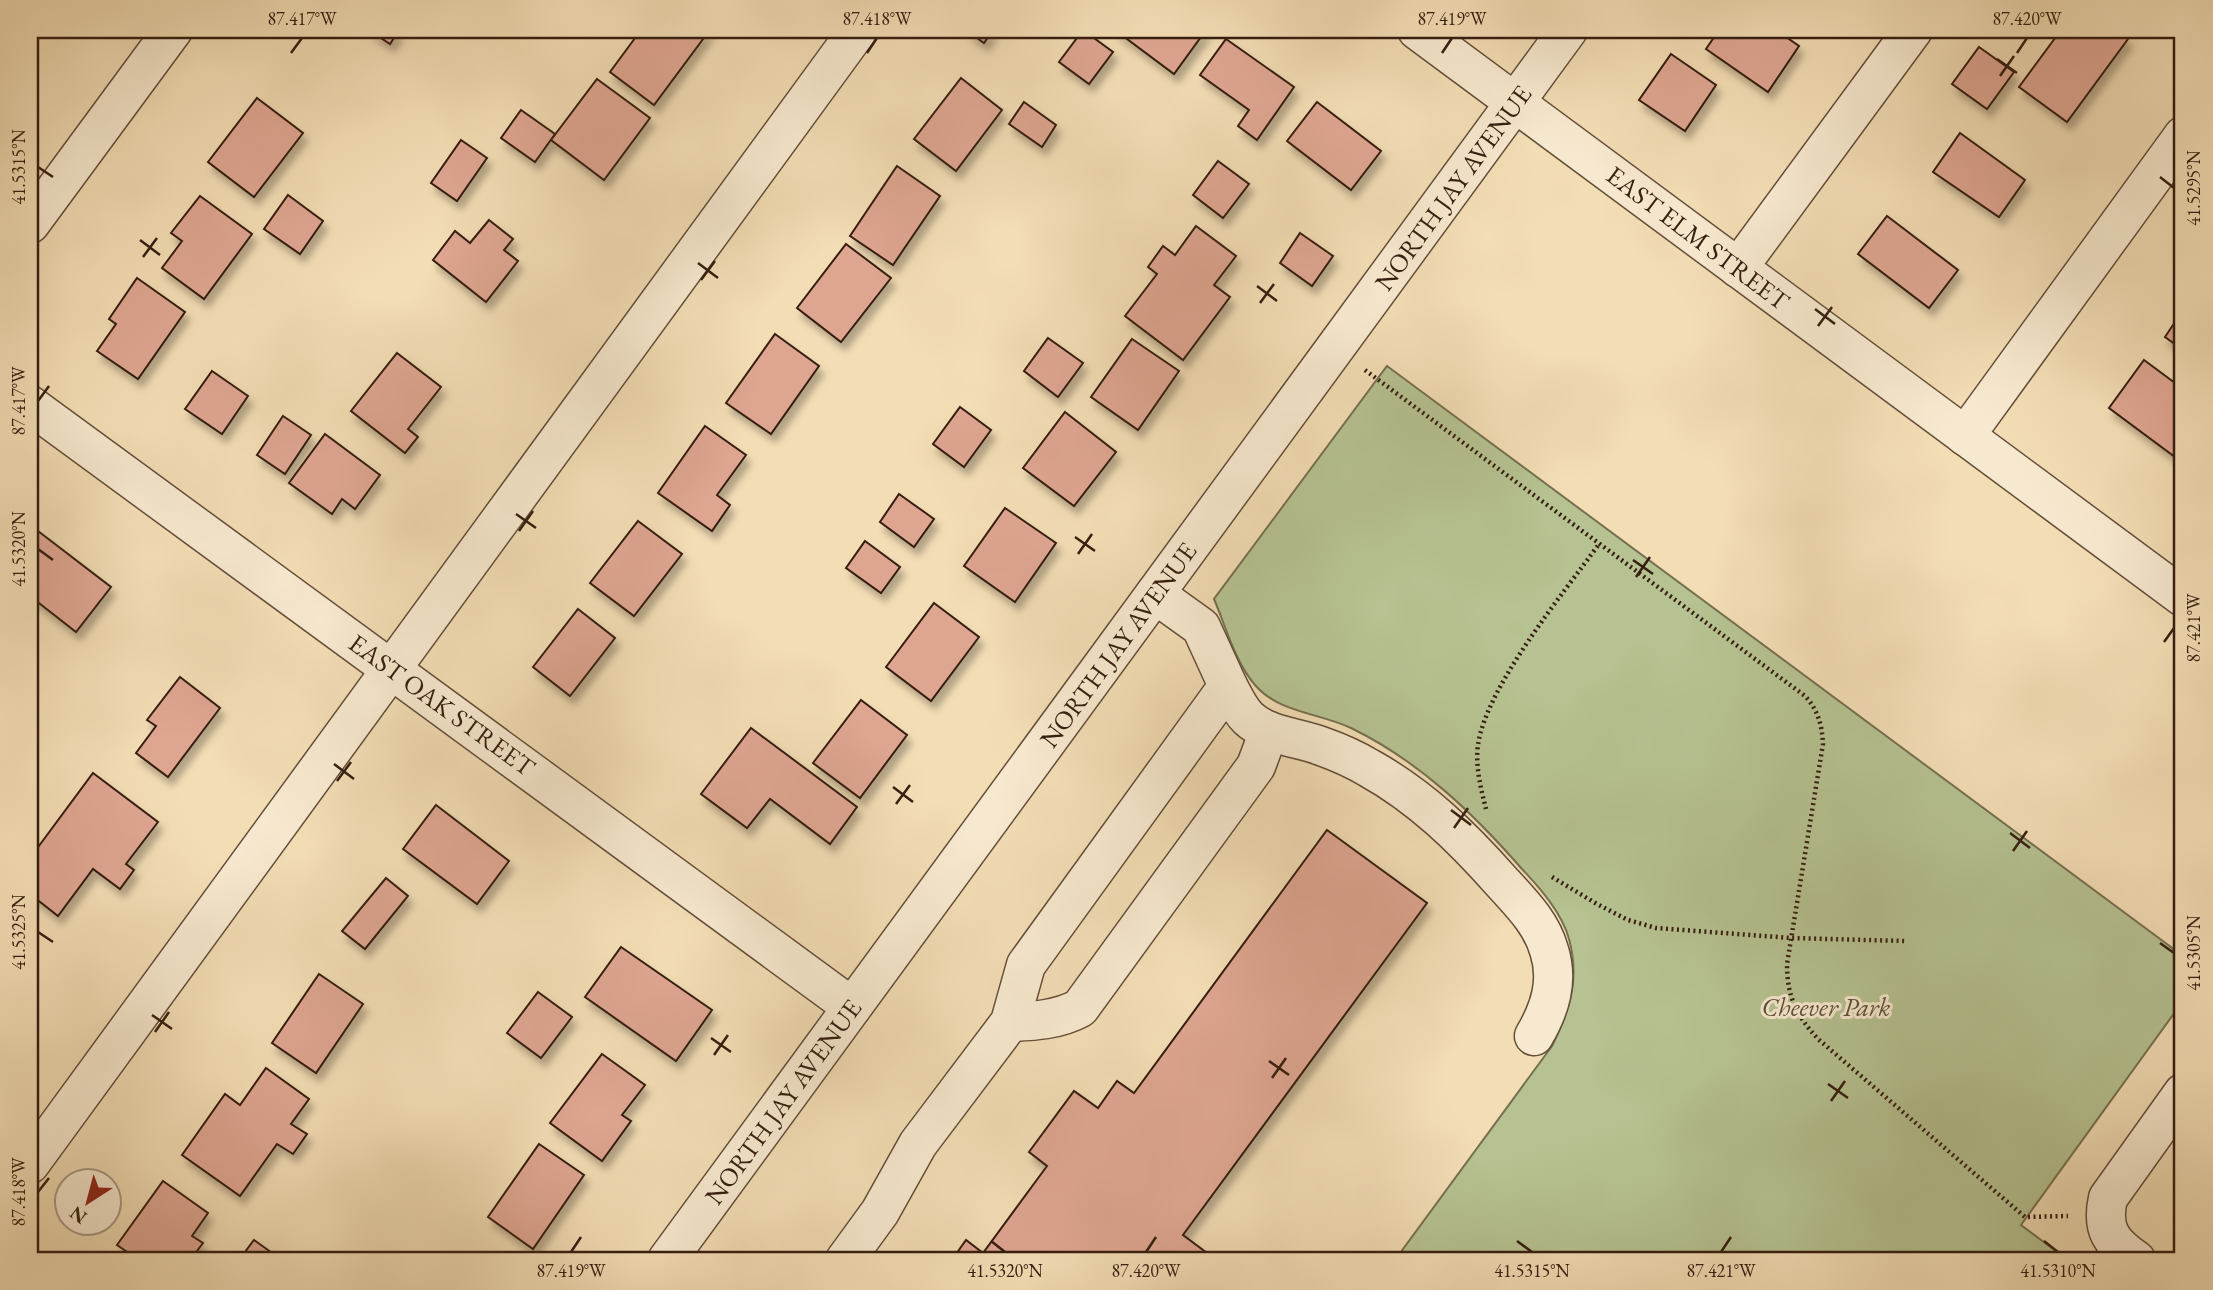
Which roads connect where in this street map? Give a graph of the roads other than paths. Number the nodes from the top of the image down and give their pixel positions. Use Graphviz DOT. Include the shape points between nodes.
graph roads {
  1 [pos="173,30"];
  2 [pos="858,30"];
  3 [pos="1416,30"];
  4 [pos="1568,30"];
  5 [pos="1913,30"];
  6 [pos="1515,103"];
  7 [pos="2183,136"];
  8 [pos="30,224"];
  9 [pos="1738,268"];
  10 [pos="30,405"];
  11 [pos="1965,436"];
  12 [pos="1156,594"];
  13 [pos="2183,597"];
  14 [pos="392,668"];
  15 [pos="1228,686"];
  16 [pos="1269,731"];
  17 [pos="852,1007"];
  18 [pos="1010,1022"];
  19 [pos="1534,1036"];
  20 [pos="2183,1093"];
  21 [pos="30,1164"];
  22 [pos="667,1260"];
  23 [pos="845,1260"];
  24 [pos="2136,1260"];
  1 -- 8 [label="street"];
  2 -- 14 [label="street"];
  3 -- 6 [label="street, EAST ELM STREET"];
  4 -- 6 [label="street, NORTH JAY AVENUE"];
  5 -- 9 [label="street"];
  6 -- 9 [label="street, EAST ELM STREET"];
  6 -- 12 [label="street, NORTH JAY AVENUE"];
  7 -- 11 [label="street"];
  9 -- 11 [label="street, EAST ELM STREET"];
  10 -- 14 [label="street, EAST OAK STREET"];
  11 -- 13 [label="street, EAST ELM STREET"];
  12 -- 15 [label="street" via="1201,627"];
  12 -- 17 [label="street, NORTH JAY AVENUE"];
  14 -- 17 [label="street, EAST OAK STREET"];
  14 -- 21 [label="street"];
  15 -- 16 [label="street" via="1247,717"];
  15 -- 18 [label="street" via="1026,965"];
  16 -- 18 [label="street" via="1256,766 1080,1008 1042,1021"];
  16 -- 19 [label="street" via="1343,754 1414,796 1464,840 1528,910 1550,951 1553,976 1546,1016"];
  17 -- 22 [label="street, NORTH JAY AVENUE"];
  18 -- 23 [label="street" via="918,1144 880,1212"];
  20 -- 24 [label="street" via="2108,1198 2108,1232"];
}
